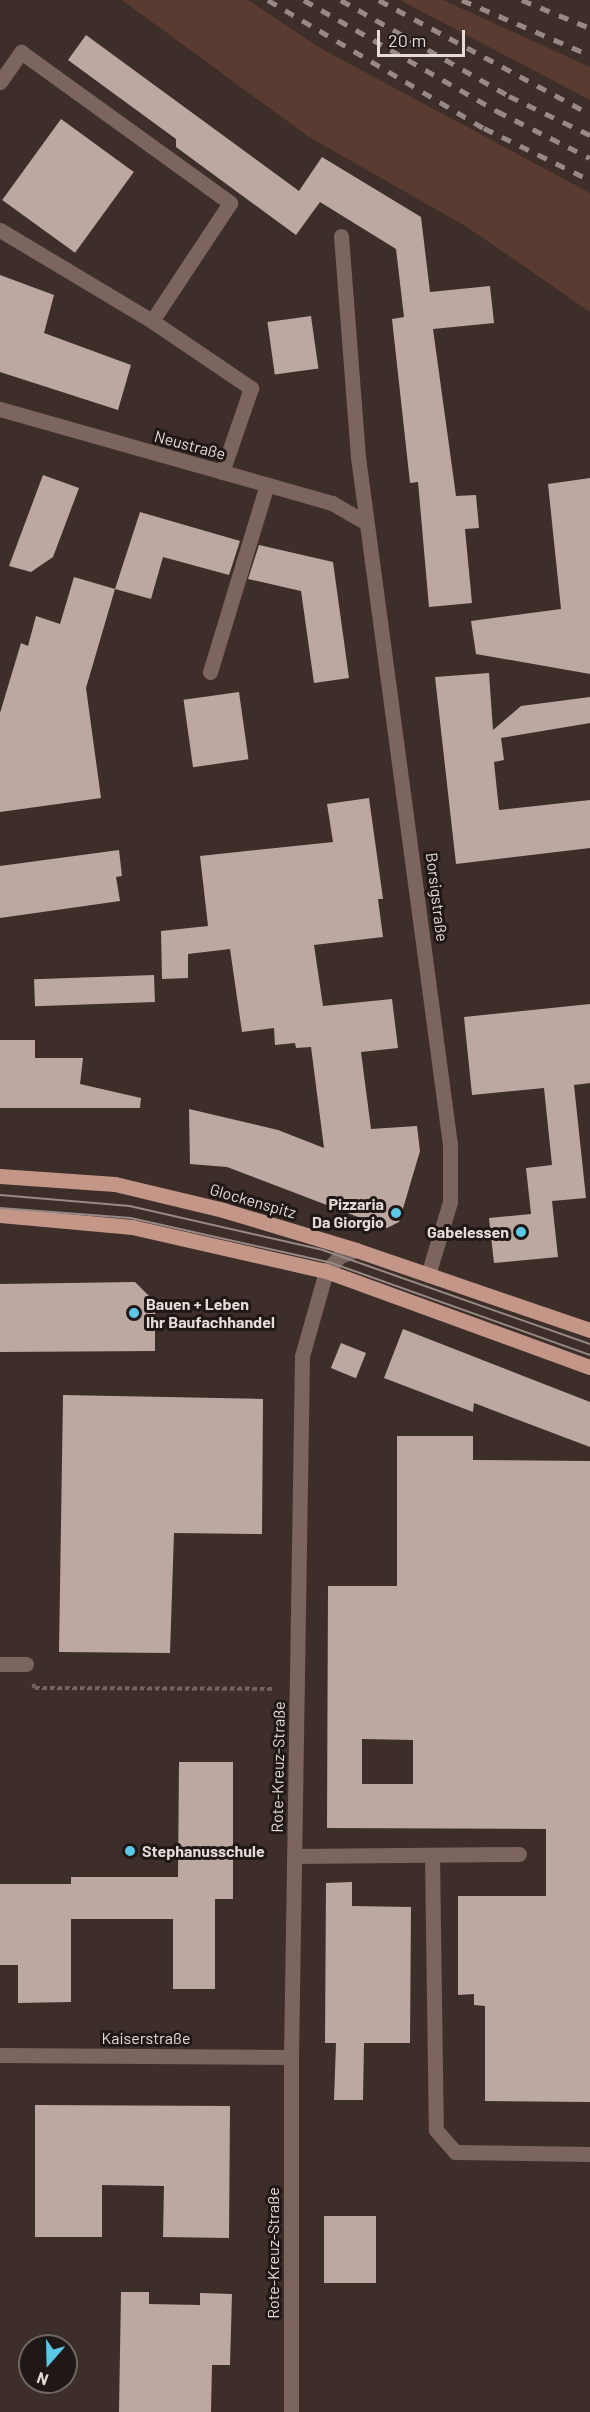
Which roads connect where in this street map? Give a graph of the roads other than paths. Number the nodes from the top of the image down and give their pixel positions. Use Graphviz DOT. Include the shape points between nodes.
graph roads {
  1 [pos="0,82"];
  2 [pos="0,230"];
  3 [pos="341,236"];
  4 [pos="152,321"];
  5 [pos="0,409"];
  6 [pos="222,472"];
  7 [pos="267,484"];
  8 [pos="366,523"];
  9 [pos="210,672"];
  10 [pos="0,1176"];
  11 [pos="0,1215"];
  12 [pos="356,1250"];
  13 [pos="326,1271"];
  14 [pos="428,1275"];
  15 [pos="590,1330"];
  16 [pos="590,1367"];
  17 [pos="0,1664"];
  18 [pos="26,1664"];
  19 [pos="519,1854"];
  20 [pos="432,1855"];
  21 [pos="294,1856"];
  22 [pos="0,2055"];
  23 [pos="291,2057"];
  24 [pos="590,2154"];
  25 [pos="291,2412"];
  1 -- 4 [label="street" via="21,52 230,203"];
  2 -- 4 [label="street"];
  3 -- 8 [label="street, Borsigstraße"];
  4 -- 6 [label="street" via="251,388"];
  5 -- 6 [label="street, Neustraße"];
  6 -- 7 [label="street, Neustraße"];
  7 -- 8 [label="street, Neustraße" via="332,503"];
  7 -- 9 [label="street"];
  8 -- 14 [label="street, Borsigstraße" via="403,774 450,1145 450,1202"];
  10 -- 12 [label="main road, Glockenspitz" via="115,1184 223,1210"];
  11 -- 13 [label="main road" via="132,1227"];
  12 -- 13 [label="street" via="340,1256"];
  12 -- 14 [label="main road, Glockenspitz"];
  13 -- 16 [label="main road"];
  13 -- 21 [label="street, Rote-Kreuz-Straße" via="302,1356"];
  14 -- 15 [label="main road, Glockenspitz"];
  17 -- 18 [label="street"];
  19 -- 20 [label="street"];
  20 -- 21 [label="street"];
  20 -- 24 [label="street" via="436,2130 455,2152"];
  21 -- 23 [label="street, Rote-Kreuz-Straße"];
  22 -- 23 [label="street, Kaiserstraße"];
  23 -- 25 [label="street, Rote-Kreuz-Straße"];
}
